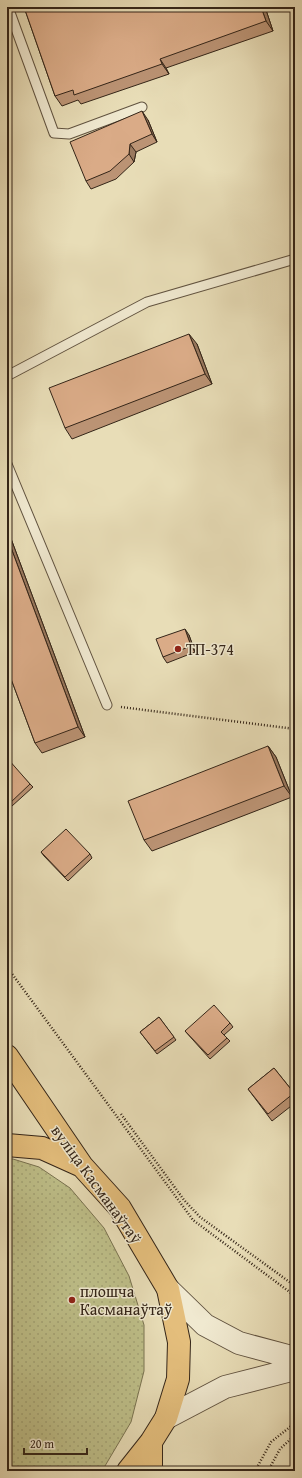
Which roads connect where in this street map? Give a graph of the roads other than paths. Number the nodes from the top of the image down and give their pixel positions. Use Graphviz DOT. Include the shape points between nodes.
graph roads {
  1 [pos="8,7"];
  2 [pos="142,107"];
  3 [pos="295,259"];
  4 [pos="7,376"];
  5 [pos="7,464"];
  6 [pos="107,705"];
  7 [pos="7,1056"];
  8 [pos="7,1145"];
  9 [pos="82,1166"];
  10 [pos="168,1289"];
  11 [pos="295,1358"];
  12 [pos="295,1370"];
  13 [pos="166,1418"];
  14 [pos="151,1442"];
  15 [pos="128,1471"];
  16 [pos="151,1471"];
  1 -- 2 [label="lane" via="54,133 68,134"];
  3 -- 4 [label="lane" via="147,302"];
  5 -- 6 [label="lane"];
  7 -- 9 [label="main road, вуліца Касманаўтаў"];
  8 -- 9 [label="main road" via="42,1148"];
  9 -- 10 [label="main road, вуліца Касманаўтаў" via="120,1208"];
  10 -- 11 [label="street" via="205,1325 239,1343"];
  10 -- 13 [label="main road, вуліца Касманаўтаў" via="179,1342 178,1379"];
  12 -- 13 [label="street" via="225,1387"];
  13 -- 14 [label="main road, вуліца Касманаўтаў"];
  14 -- 15 [label="main road, вуліца Касманаўтаў"];
  14 -- 16 [label="main road"];
}
